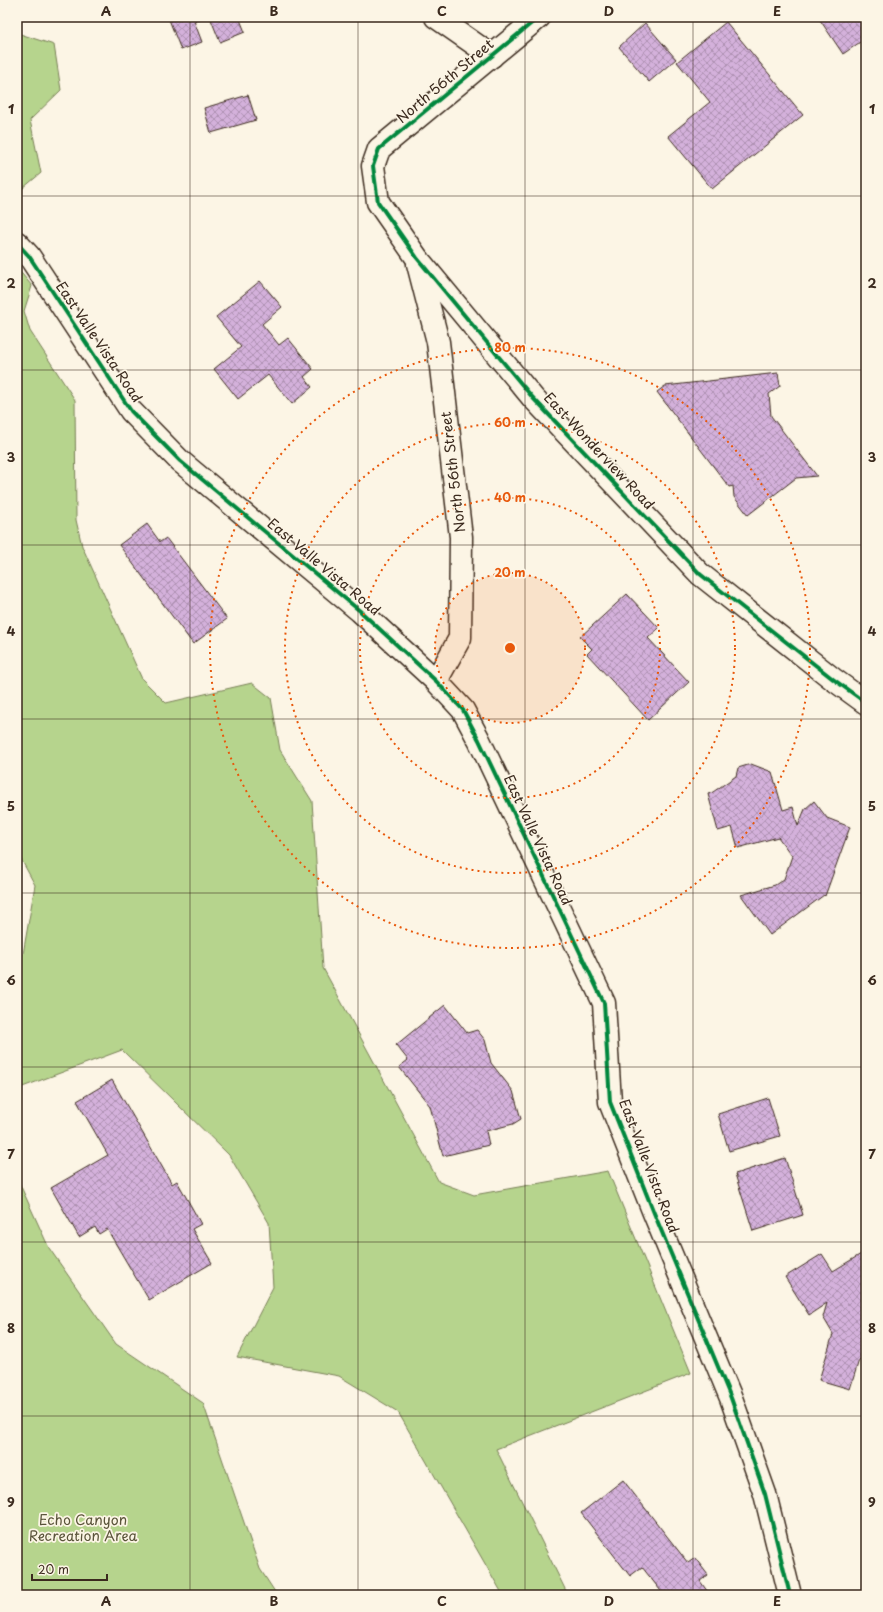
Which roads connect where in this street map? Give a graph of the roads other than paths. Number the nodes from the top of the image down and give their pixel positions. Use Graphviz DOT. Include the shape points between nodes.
graph roads {
  1 [pos="436,17"];
  2 [pos="538,17"];
  3 [pos="492,56"];
  4 [pos="373,166"];
  5 [pos="17,243"];
  6 [pos="417,258"];
  7 [pos="436,681"];
  8 [pos="866,703"];
  9 [pos="790,1595"];
  1 -- 3 [label="street"];
  2 -- 3 [label="street, North 56th Street"];
  3 -- 4 [label="street, North 56th Street" via="379,149"];
  4 -- 6 [label="street, East Wonderview Road" via="378,202"];
  5 -- 7 [label="street, East Valle Vista Road" via="29,256 131,411 180,461 360,611"];
  6 -- 7 [label="street, North 56th Street" via="438,342 461,537 460,638"];
  6 -- 8 [label="street, East Wonderview Road" via="533,398 700,574"];
  7 -- 9 [label="street, East Valle Vista Road" via="463,710 479,740 604,1003 610,1102 731,1398 765,1494"];
}
